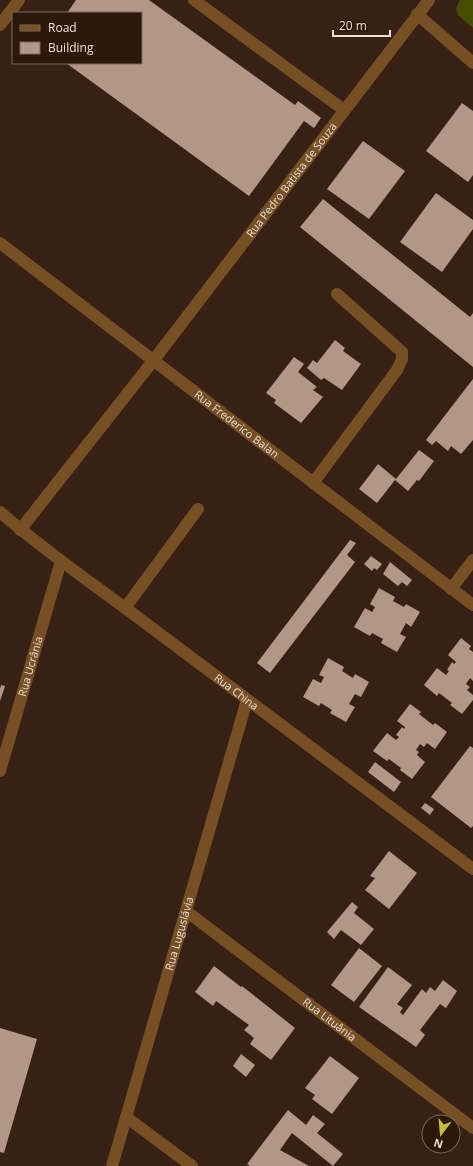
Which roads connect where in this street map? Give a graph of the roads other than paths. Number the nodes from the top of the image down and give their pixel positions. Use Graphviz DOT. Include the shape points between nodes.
graph roads {
  1 [pos="19,0"];
  2 [pos="194,0"];
  3 [pos="430,0"];
  4 [pos="417,14"];
  5 [pos="0,25"];
  6 [pos="473,62"];
  7 [pos="344,110"];
  8 [pos="0,243"];
  9 [pos="337,294"];
  10 [pos="153,361"];
  11 [pos="313,483"];
  12 [pos="198,509"];
  13 [pos="0,512"];
  14 [pos="20,530"];
  15 [pos="473,560"];
  16 [pos="61,561"];
  17 [pos="451,589"];
  18 [pos="473,605"];
  19 [pos="125,608"];
  20 [pos="247,700"];
  21 [pos="0,771"];
  22 [pos="473,870"];
  23 [pos="186,912"];
  24 [pos="126,1117"];
  25 [pos="473,1128"];
  26 [pos="112,1166"];
  27 [pos="192,1166"];
  1 -- 5 [label="street"];
  2 -- 7 [label="street"];
  3 -- 4 [label="street, Rua Pedro Batista de Souza"];
  4 -- 6 [label="street"];
  4 -- 7 [label="street, Rua Pedro Batista de Souza"];
  7 -- 10 [label="street, Rua Pedro Batista de Souza"];
  8 -- 10 [label="street, Rua Frederico Balan"];
  9 -- 11 [label="street" via="402,352 402,359 397,370"];
  10 -- 11 [label="street, Rua Frederico Balan"];
  10 -- 14 [label="street, Rua Pedro Batista de Souza"];
  11 -- 17 [label="street, Rua Frederico Balan"];
  12 -- 19 [label="street"];
  13 -- 14 [label="street, Rua China"];
  14 -- 16 [label="street, Rua China"];
  15 -- 17 [label="street"];
  16 -- 19 [label="street, Rua China"];
  16 -- 21 [label="street, Rua Ucrânia"];
  17 -- 18 [label="street, Rua Frederico Balan"];
  19 -- 20 [label="street, Rua China"];
  20 -- 22 [label="street, Rua China"];
  20 -- 23 [label="street, Rua Luguslávia"];
  23 -- 24 [label="street, Rua Luguslávia"];
  23 -- 25 [label="street, Rua Lituânia"];
  24 -- 26 [label="street, Rua Luguslávia"];
  24 -- 27 [label="street"];
}
